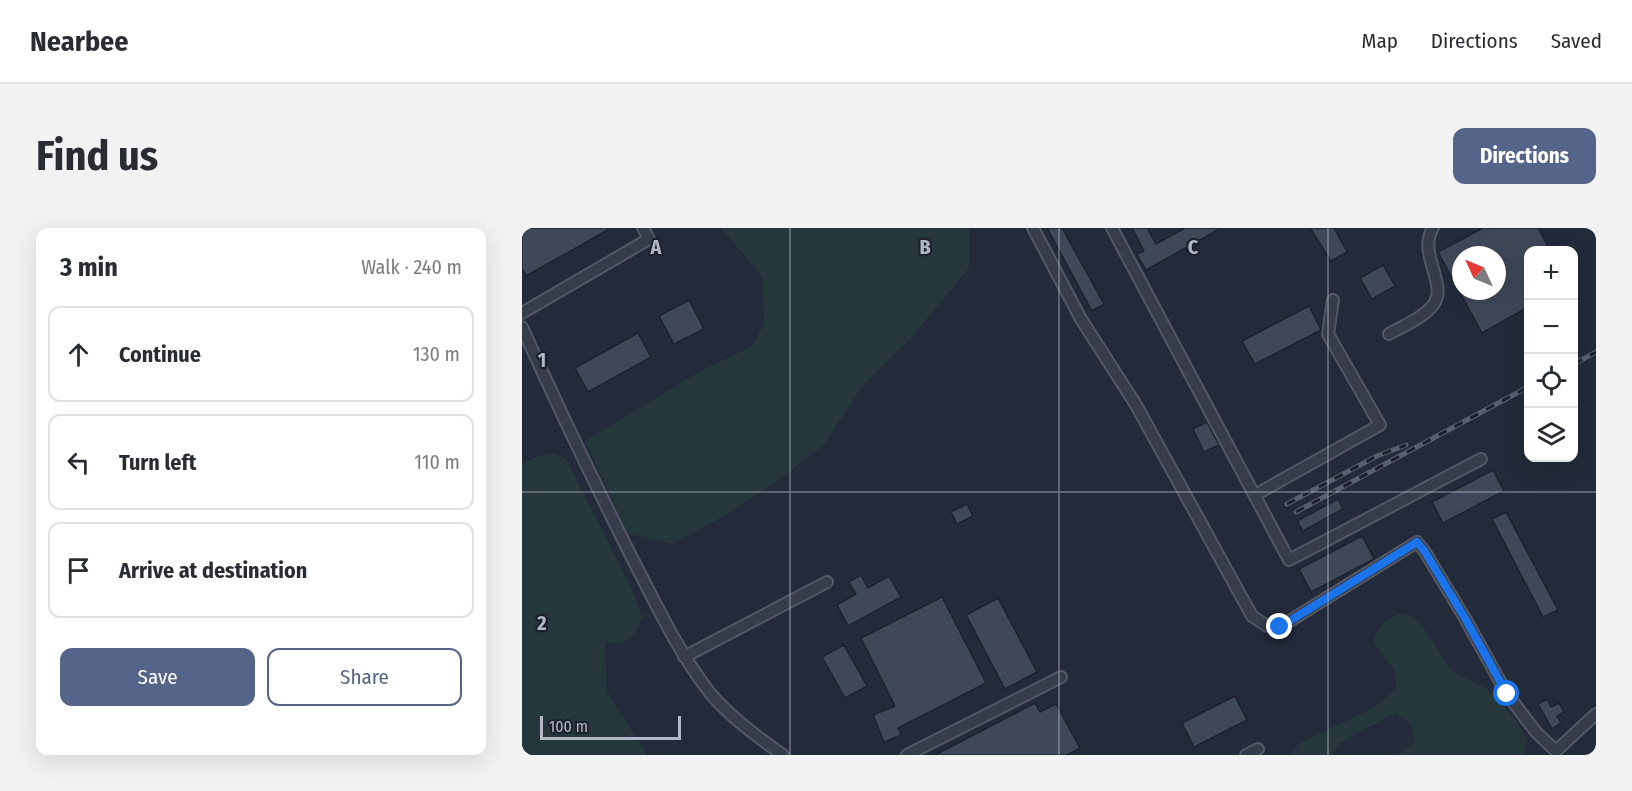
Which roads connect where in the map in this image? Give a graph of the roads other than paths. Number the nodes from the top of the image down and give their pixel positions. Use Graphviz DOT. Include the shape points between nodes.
graph roads {
  1 [pos="643,228"];
  2 [pos="1033,228"];
  3 [pos="1112,228"];
  4 [pos="1433,228"];
  5 [pos="1333,300"];
  6 [pos="522,314"];
  7 [pos="522,327"];
  8 [pos="1389,334"];
  9 [pos="1481,459"];
  10 [pos="1255,495"];
  11 [pos="827,582"];
  12 [pos="684,657"];
  13 [pos="1061,677"];
  14 [pos="1596,714"];
  15 [pos="1258,749"];
  16 [pos="783,755"];
  17 [pos="907,755"];
  18 [pos="1246,755"];
  1 -- 6 [label="lane" via="649,239"];
  2 -- 14 [label="lane" via="1252,616 1267,626 1280,627 1417,542 1507,694 1536,732 1556,751"];
  3 -- 10 [label="lane"];
  4 -- 8 [label="lane" via="1428,252 1438,298 1428,311"];
  5 -- 10 [label="lane" via="1328,334 1380,425"];
  7 -- 12 [label="lane" via="583,461"];
  9 -- 10 [label="lane" via="1289,560"];
  11 -- 12 [label="lane"];
  12 -- 16 [label="lane" via="731,714"];
  13 -- 17 [label="lane"];
  15 -- 18 [label="lane"];
}
